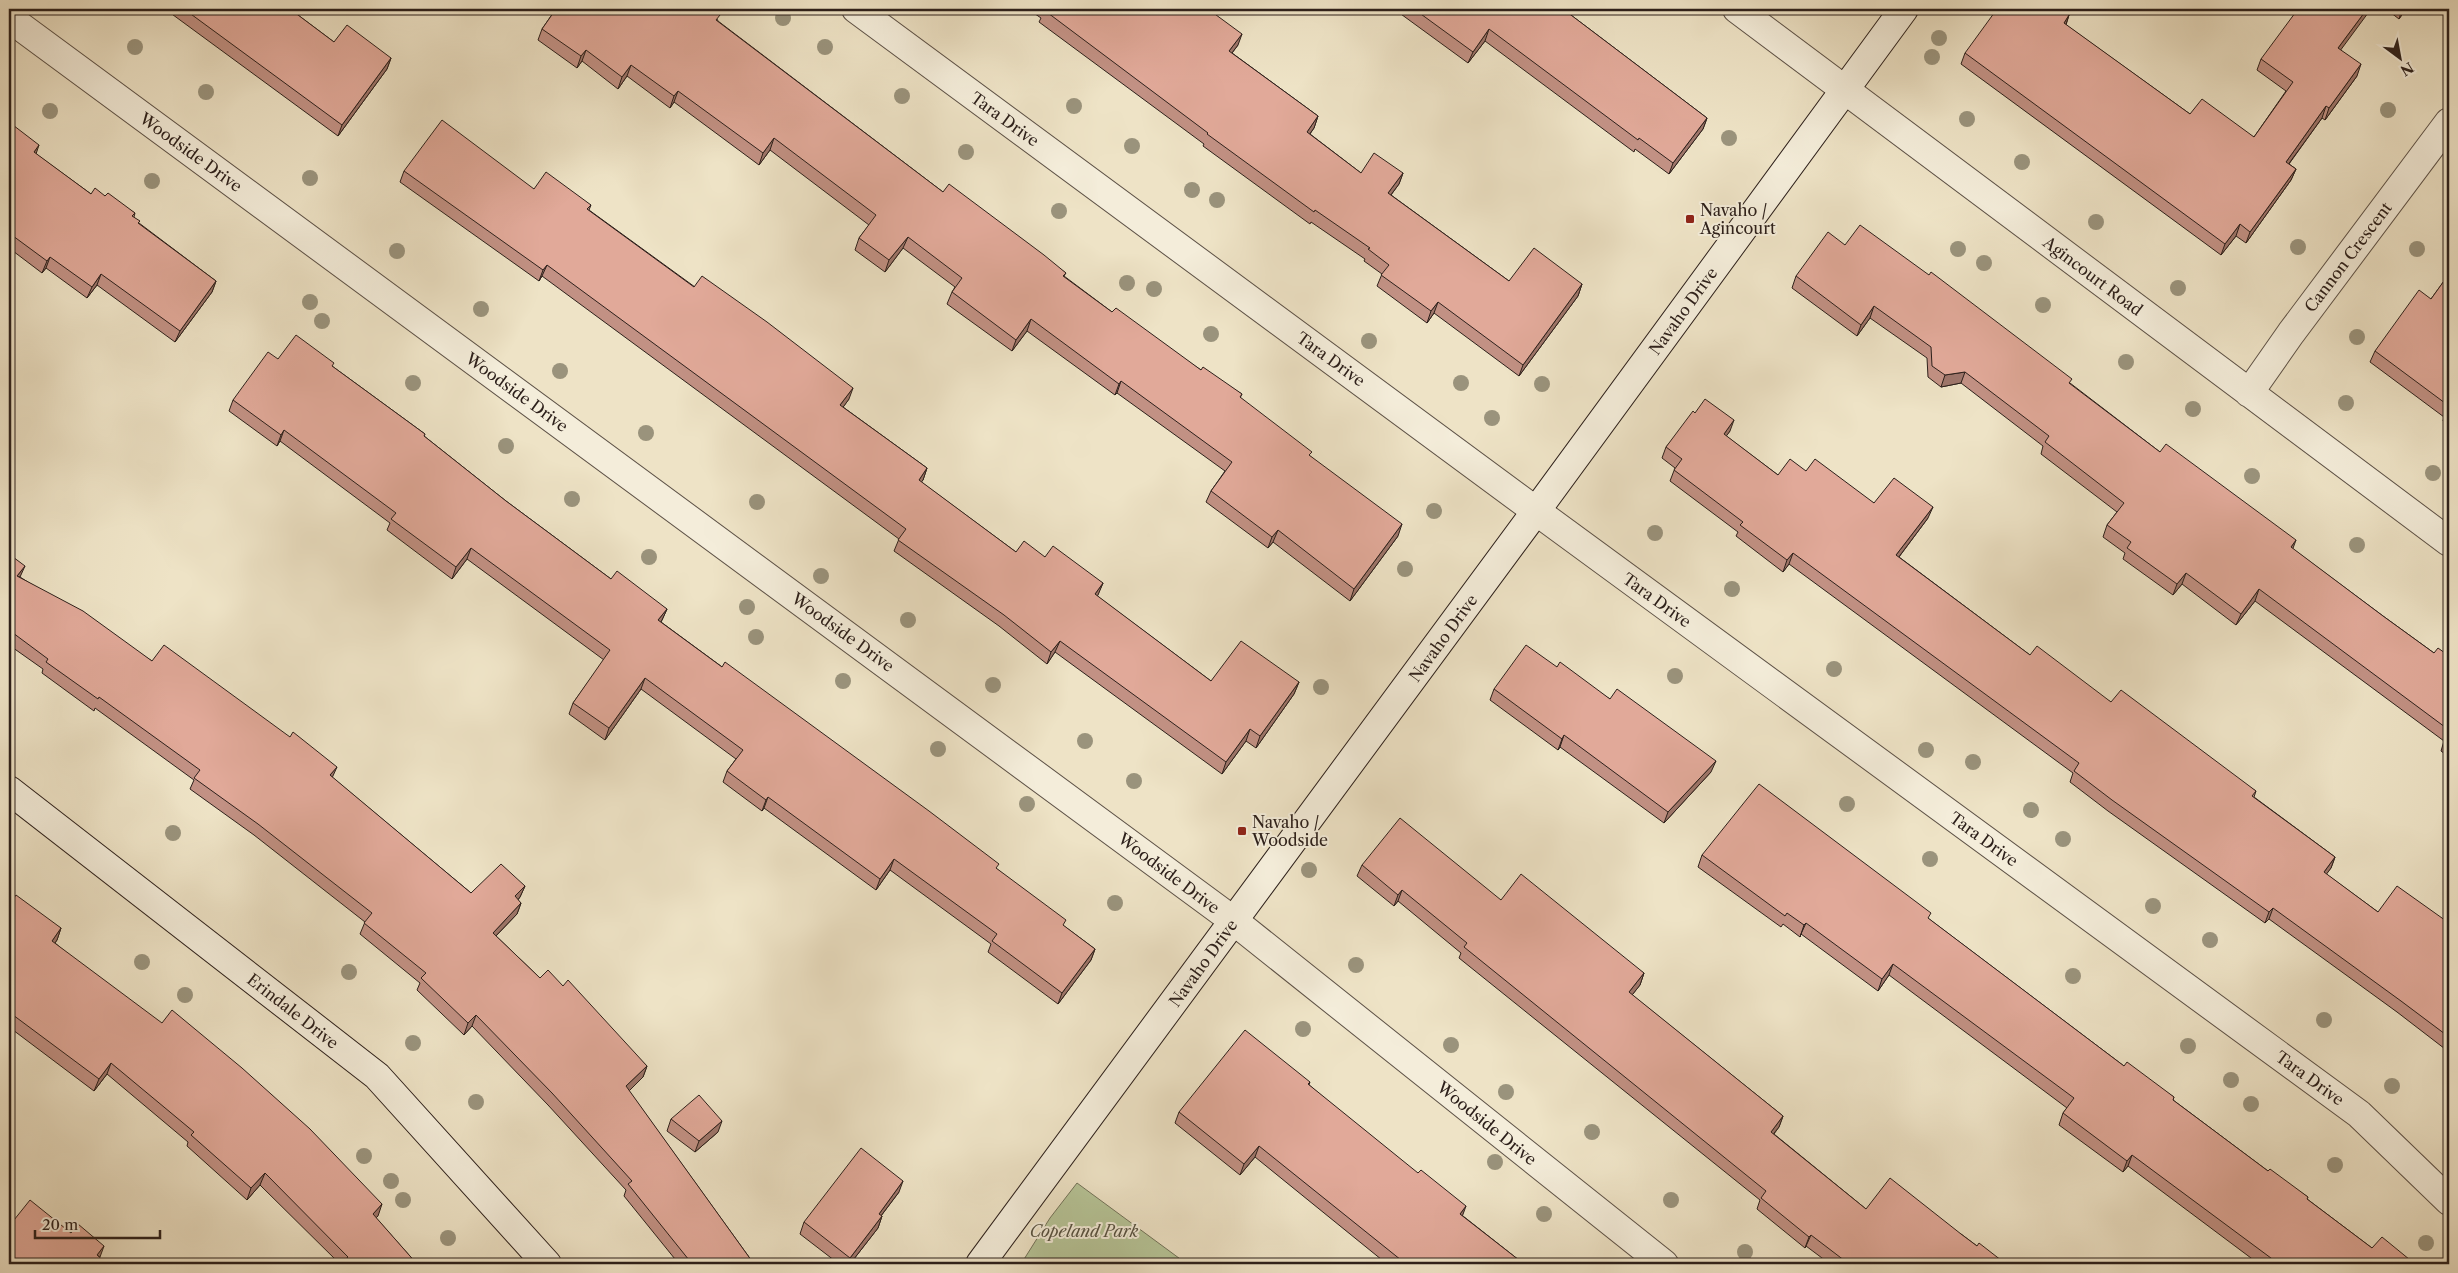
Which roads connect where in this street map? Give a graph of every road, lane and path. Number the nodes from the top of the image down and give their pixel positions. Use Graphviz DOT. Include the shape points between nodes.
graph roads {
  1 [pos="856,9"];
  2 [pos="1738,9"];
  3 [pos="1904,9"];
  4 [pos="9,18"];
  5 [pos="1844,88"];
  6 [pos="2449,122"];
  7 [pos="2249,393"];
  8 [pos="1536,511"];
  9 [pos="2449,542"];
  10 [pos="9,790"];
  11 [pos="1234,921"];
  12 [pos="2449,1200"];
  13 [pos="547,1264"];
  14 [pos="980,1264"];
  15 [pos="1664,1264"];
  1 -- 8 [label="street, Tara Drive"];
  2 -- 5 [label="street, Agincourt Road"];
  3 -- 5 [label="street, Navaho Drive"];
  4 -- 11 [label="street, Woodside Drive"];
  5 -- 7 [label="street, Agincourt Road"];
  5 -- 8 [label="street, Navaho Drive"];
  6 -- 7 [label="street, Cannon Crescent"];
  7 -- 9 [label="street, Agincourt Road"];
  8 -- 11 [label="street, Navaho Drive"];
  8 -- 12 [label="street, Tara Drive" via="2359,1114"];
  10 -- 13 [label="street, Erindale Drive" via="377,1076"];
  11 -- 14 [label="street, Navaho Drive"];
  11 -- 15 [label="street, Woodside Drive"];
}
